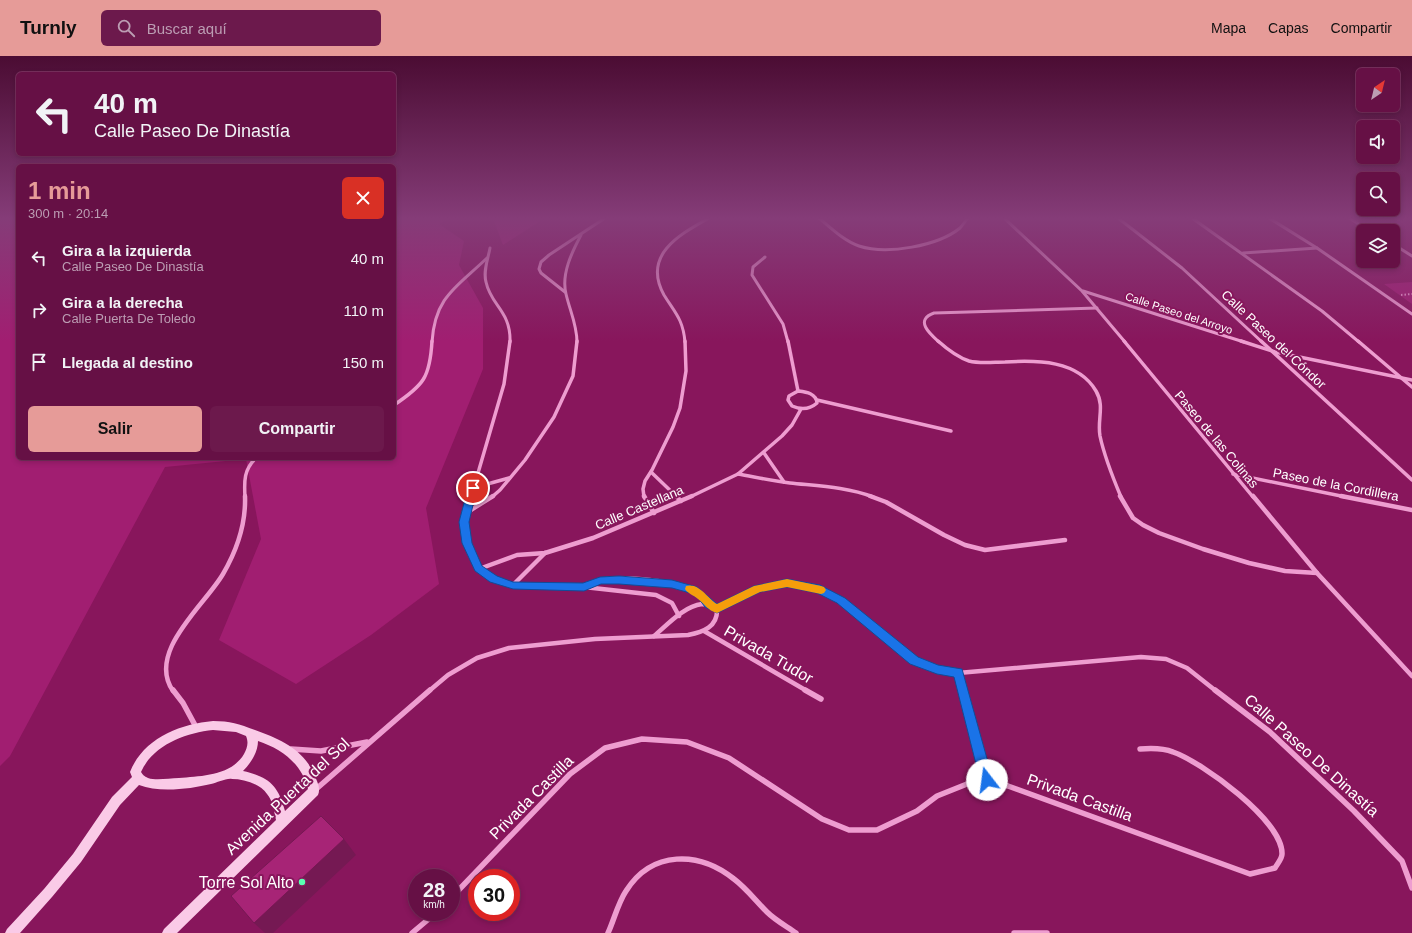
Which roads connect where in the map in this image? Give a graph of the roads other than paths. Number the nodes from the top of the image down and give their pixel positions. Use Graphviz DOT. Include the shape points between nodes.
graph roads {
  1 [pos="488,258"];
  2 [pos="487,259"];
  3 [pos="545,259"];
  4 [pos="569,259"];
  5 [pos="659,259"];
  6 [pos="763,259"];
  7 [pos="1047,259"];
  8 [pos="1170,259"];
  9 [pos="1251,259"];
  10 [pos="1334,259"];
  11 [pos="1082,291"];
  12 [pos="565,292"];
  13 [pos="1097,308"];
  14 [pos="1412,314"];
  15 [pos="1275,352"];
  16 [pos="1402,379"];
  17 [pos="1412,380"];
  18 [pos="1412,387"];
  19 [pos="798,391"];
  20 [pos="817,400"];
  21 [pos="396,404"];
  22 [pos="801,409"];
  23 [pos="951,431"];
  24 [pos="764,453"];
  25 [pos="254,460"];
  26 [pos="651,472"];
  27 [pos="738,474"];
  28 [pos="1233,474"];
  29 [pos="509,478"];
  30 [pos="1412,480"];
  31 [pos="784,482"];
  32 [pos="473,488"];
  33 [pos="681,502"];
  34 [pos="1412,510"];
  35 [pos="466,513"];
  36 [pos="654,513"];
  37 [pos="1065,540"];
  38 [pos="545,553"];
  39 [pos="478,569"];
  40 [pos="1317,573"];
  41 [pos="513,586"];
  42 [pos="584,587"];
  43 [pos="709,604"];
  44 [pos="717,609"];
  45 [pos="679,616"];
  46 [pos="704,631"];
  47 [pos="654,636"];
  48 [pos="958,673"];
  49 [pos="1412,676"];
  50 [pos="820,699"];
  51 [pos="196,728"];
  52 [pos="250,733"];
  53 [pos="369,741"];
  54 [pos="288,748"];
  55 [pos="1140,749"];
  56 [pos="230,773"];
  57 [pos="138,778"];
  58 [pos="987,780"];
  59 [pos="314,791"];
  60 [pos="282,820"];
  61 [pos="1412,888"];
  62 [pos="460,889"];
  63 [pos="426,921"];
  64 [pos="11,933"];
  65 [pos="168,933"];
  66 [pos="412,933"];
  67 [pos="608,933"];
  68 [pos="796,933"];
  69 [pos="1014,933"];
  70 [pos="1047,933"];
  1 -- 32 [label="street" via="484,271 486,283 508,323 509,356 504,384"];
  2 -- 21 [label="street" via="443,301 437,316 428,374 423,383 407,398"];
  3 -- 12 [label="street" via="540,266 542,273"];
  4 -- 12 [label="street"];
  5 -- 26 [label="street" via="656,277 682,322 686,362 681,406"];
  6 -- 19 [label="street" via="755,265 752,275 783,324"];
  7 -- 11 [label="street, Paseo de las Colinas"];
  8 -- 15 [label="street, Calle Paseo del Cóndor"];
  9 -- 16 [label="street" via="1322,310"];
  10 -- 14 [label="street"];
  11 -- 13 [label="street, Paseo de las Colinas"];
  11 -- 15 [label="street, Calle Paseo del Arroyo"];
  12 -- 29 [label="street" via="577,330 573,376 554,417 525,460"];
  13 -- 28 [label="street, Paseo de las Colinas"];
  13 -- 40 [label="street" via="934,313 928,315 924,326 955,356 976,362 1050,363 1078,372 1090,382 1101,396 1103,408 1099,433 1120,495 1134,519 1153,531 1237,559 1281,570"];
  15 -- 16 [label="street, Calle Paseo del Arroyo"];
  15 -- 30 [label="street, Calle Paseo del Cóndor"];
  16 -- 17 [label="street, Calle Paseo del Arroyo"];
  16 -- 18 [label="street"];
  19 -- 20 [label="street" via="808,392"];
  19 -- 22 [label="street" via="790,394 788,400 792,406"];
  20 -- 22 [label="street" via="810,408"];
  20 -- 23 [label="street"];
  22 -- 24 [label="street, Calle Castellana" via="792,425"];
  24 -- 27 [label="street, Calle Castellana"];
  24 -- 31 [label="street"];
  25 -- 51 [label="street" via="246,468 242,530 233,554 218,582 189,619 169,652 166,673 172,689 184,704"];
  26 -- 33 [label="street"];
  26 -- 36 [label="street" via="643,488 646,501"];
  27 -- 31 [label="street"];
  27 -- 33 [label="street, Calle Castellana"];
  28 -- 34 [label="street, Paseo de la Cordillera"];
  28 -- 40 [label="street, Paseo de las Colinas"];
  29 -- 32 [label="street"];
  29 -- 35 [label="street" via="488,500"];
  31 -- 37 [label="street" via="863,493 886,502 958,542 985,550"];
  32 -- 35 [label="street"];
  33 -- 36 [label="street, Calle Castellana"];
  35 -- 39 [label="street" via="464,522 467,543"];
  36 -- 38 [label="street, Calle Castellana" via="593,538"];
  38 -- 39 [label="street, Calle Castellana" via="516,555"];
  38 -- 41 [label="street, Calle Castellana"];
  39 -- 41 [label="street" via="494,579"];
  40 -- 49 [label="street, Paseo de las Colinas"];
  41 -- 42 [label="street"];
  42 -- 43 [label="street" via="600,580 672,584 693,590"];
  42 -- 45 [label="street" via="656,595 672,603"];
  43 -- 44 [label="street"];
  43 -- 45 [label="street" via="700,604"];
  44 -- 46 [label="street" via="718,617 714,624"];
  44 -- 48 [label="street, Calle Paseo De Dinastía" via="758,589 787,583 820,589 841,600 914,661"];
  45 -- 47 [label="street"];
  46 -- 47 [label="street" via="691,635"];
  46 -- 50 [label="street, Privada Tudor"];
  47 -- 53 [label="street" via="533,645 486,654 464,664 434,686"];
  48 -- 58 [label="street"];
  48 -- 61 [label="street, Calle Paseo De Dinastía" via="1141,656 1166,659 1187,668 1270,732 1354,811 1402,860"];
  51 -- 52 [label="street" via="233,726"];
  51 -- 57 [label="street" via="179,732 151,749 138,764 135,772"];
  52 -- 54 [label="street"];
  52 -- 56 [label="street" via="254,739 249,757"];
  53 -- 54 [label="street, Avenida Puerta del Sol" via="322,752"];
  53 -- 59 [label="street, Avenida Puerta del Sol"];
  54 -- 59 [label="street" via="308,771"];
  55 -- 58 [label="street, Privada Castilla" via="1158,748 1175,752 1196,763 1262,814 1278,838 1282,854 1275,868 1250,874"];
  56 -- 57 [label="street" via="202,781 162,784 147,783"];
  56 -- 60 [label="street" via="258,779 271,788"];
  57 -- 64 [label="street" via="116,801 72,864"];
  58 -- 62 [label="street, Privada Castilla" via="967,784 937,796 917,811 877,830 849,830 822,819 729,758 687,742 642,739 605,748 570,774"];
  59 -- 60 [label="street, Avenida Puerta del Sol"];
  60 -- 65 [label="street, Avenida Puerta del Sol"];
  63 -- 66 [label="street"];
  67 -- 68 [label="street" via="626,891 644,871 662,861 684,858 708,864 734,879 768,913"];
  69 -- 70 [label="street"];
}
